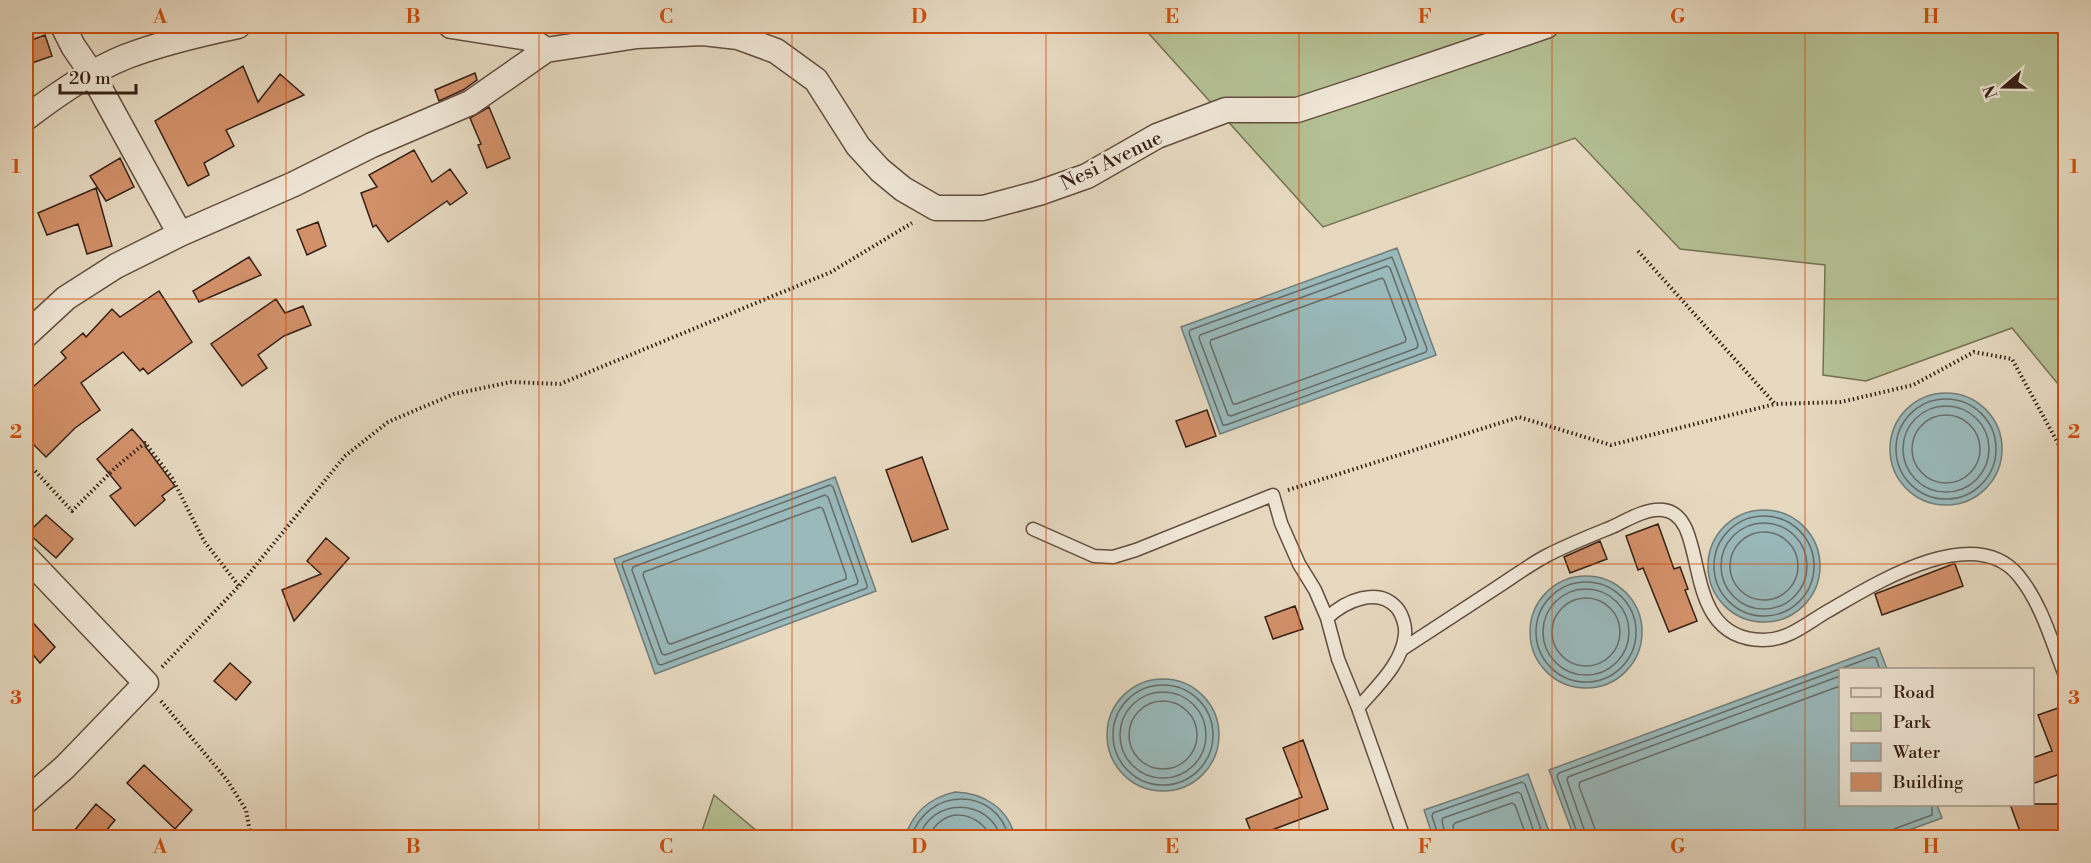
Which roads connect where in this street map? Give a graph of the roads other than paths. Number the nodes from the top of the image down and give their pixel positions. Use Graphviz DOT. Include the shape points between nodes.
graph roads {
  1 [pos="63,26"];
  2 [pos="238,26"];
  3 [pos="451,26"];
  4 [pos="1546,26"];
  5 [pos="200,30"];
  6 [pos="636,31"];
  7 [pos="533,38"];
  8 [pos="92,74"];
  9 [pos="26,118"];
  10 [pos="180,234"];
  11 [pos="26,335"];
  12 [pos="1033,529"];
  13 [pos="26,556"];
  14 [pos="1327,618"];
  15 [pos="1401,650"];
  16 [pos="2066,678"];
  17 [pos="1358,708"];
  18 [pos="26,801"];
  19 [pos="1404,837"];
  1 -- 8 [label="street"];
  2 -- 5 [label="street"];
  3 -- 7 [label="street, Nesi Avenue"];
  4 -- 6 [label="street, Nesi Avenue" via="1297,110 1226,110 1157,136 1088,176 983,208 936,208 903,189 858,146 816,80 776,51 738,37"];
  5 -- 8 [label="street" via="125,57"];
  6 -- 7 [label="street, Nesi Avenue"];
  7 -- 10 [label="street" via="470,103"];
  8 -- 9 [label="street"];
  8 -- 10 [label="street"];
  10 -- 11 [label="street" via="116,266 66,298"];
  12 -- 14 [label="lane" via="1094,556 1113,557 1273,495 1281,523"];
  13 -- 18 [label="street" via="146,683 65,767"];
  14 -- 15 [label="lane" via="1347,602 1377,597 1390,600 1401,613 1406,633"];
  14 -- 17 [label="lane"];
  15 -- 16 [label="lane" via="1544,557 1645,512 1664,510 1674,512 1687,528 1698,579 1709,606 1724,627 1742,637 1785,638 1890,575 1940,558 1966,554 1990,557 2018,574 2039,608"];
  15 -- 17 [label="lane" via="1392,668"];
  17 -- 19 [label="lane"];
}
